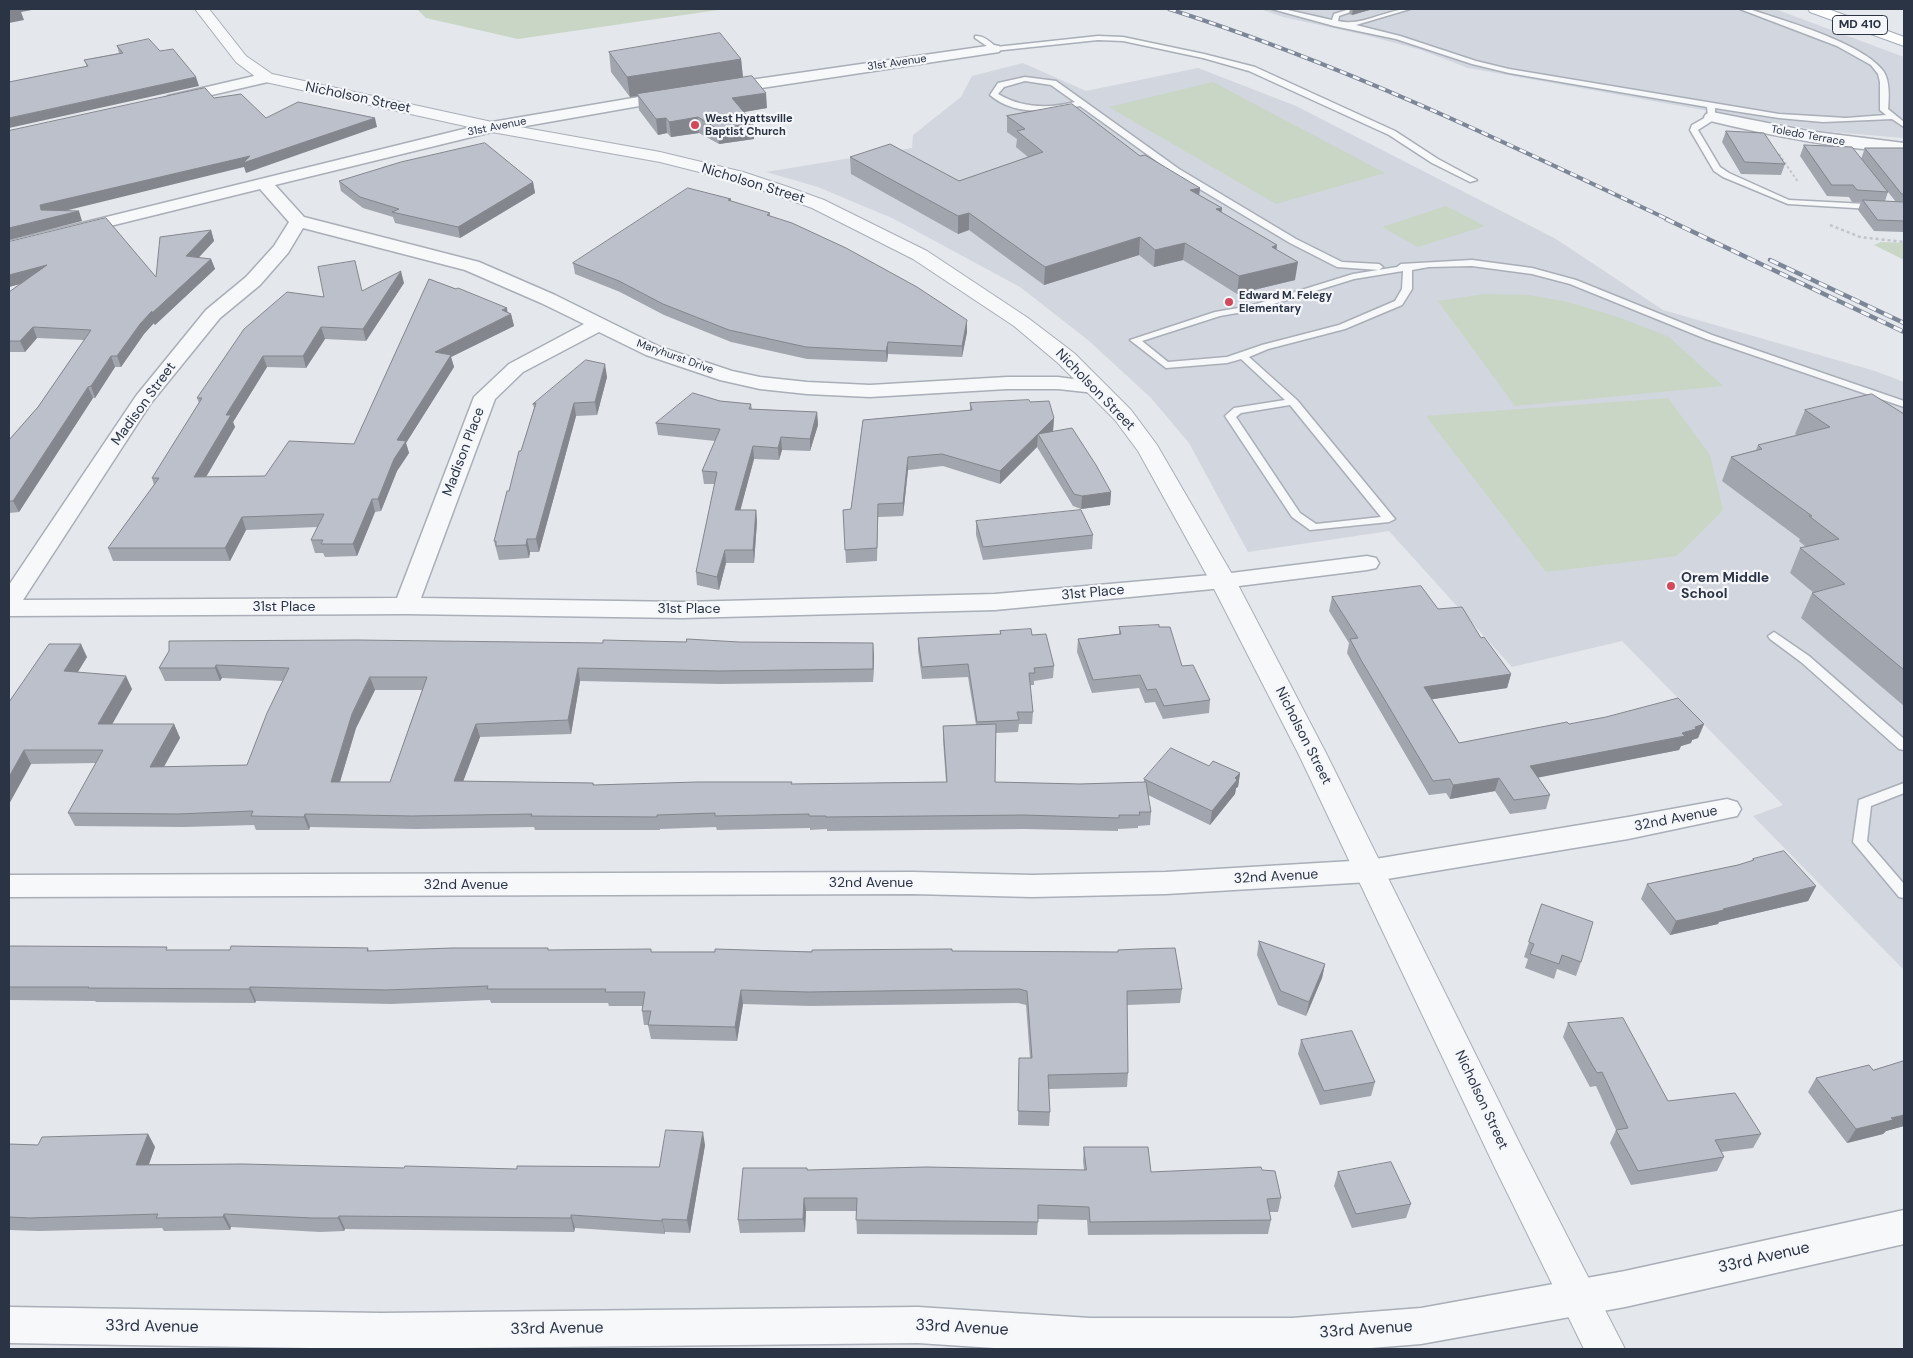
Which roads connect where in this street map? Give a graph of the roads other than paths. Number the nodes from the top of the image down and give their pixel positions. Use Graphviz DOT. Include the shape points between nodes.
graph roads {
  1 [pos="202,9"];
  2 [pos="1275,9"];
  3 [pos="1356,9"];
  4 [pos="1407,9"];
  5 [pos="1743,9"];
  6 [pos="1815,9"];
  7 [pos="1852,9"];
  8 [pos="1334,24"];
  9 [pos="1347,26"];
  10 [pos="1904,27"];
  11 [pos="977,37"];
  12 [pos="1904,42"];
  13 [pos="994,49"];
  14 [pos="267,78"];
  15 [pos="162,101"];
  16 [pos="1081,103"];
  17 [pos="1712,111"];
  18 [pos="1893,117"];
  19 [pos="1904,126"];
  20 [pos="492,127"];
  21 [pos="1904,148"];
  22 [pos="1473,180"];
  23 [pos="263,182"];
  24 [pos="1888,201"];
  25 [pos="1894,208"];
  26 [pos="1904,209"];
  27 [pos="298,221"];
  28 [pos="9,246"];
  29 [pos="1408,268"];
  30 [pos="598,325"];
  31 [pos="1243,356"];
  32 [pos="1095,387"];
  33 [pos="1293,402"];
  34 [pos="1904,404"];
  35 [pos="1367,563"];
  36 [pos="1223,581"];
  37 [pos="9,603"];
  38 [pos="406,606"];
  39 [pos="9,608"];
  40 [pos="1774,636"];
  41 [pos="1904,746"];
  42 [pos="1904,788"];
  43 [pos="1727,809"];
  44 [pos="1369,871"];
  45 [pos="9,886"];
  46 [pos="1904,893"];
  47 [pos="1904,1227"];
  48 [pos="1580,1297"];
  49 [pos="9,1325"];
  50 [pos="1605,1349"];
  1 -- 14 [label="street, Nicholson Street" via="240,59"];
  2 -- 8 [label="lane"];
  3 -- 8 [label="lane" via="1336,15"];
  4 -- 9 [label="lane"];
  5 -- 18 [label="lane" via="1840,44 1862,56 1880,71 1886,89 1884,110"];
  6 -- 12 [label="main road, MD 410"];
  7 -- 10 [label="main road, MD 410"];
  8 -- 9 [label="lane"];
  9 -- 17 [label="lane" via="1398,36 1474,63"];
  11 -- 13 [label="lane"];
  13 -- 20 [label="street, 31st Avenue" via="698,92"];
  13 -- 22 [label="lane" via="1098,38 1123,39 1252,69 1392,132 1435,161"];
  14 -- 15 [label="street"];
  14 -- 20 [label="street, Nicholson Street"];
  16 -- 16 [label="lane" via="1053,83 1025,79 1000,85 994,95 1006,104 1030,109 1059,109"];
  16 -- 29 [label="lane" via="1176,171 1293,241 1340,265"];
  17 -- 18 [label="lane" via="1815,121 1849,122"];
  17 -- 21 [label="street, Toledo Terrace" via="1742,124 1838,142"];
  17 -- 25 [label="lane" via="1694,130 1717,169 1726,175 1788,202"];
  18 -- 19 [label="lane"];
  20 -- 23 [label="street, 31st Avenue"];
  20 -- 32 [label="street, Nicholson Street" via="660,157 737,176 818,204 912,250 970,286 1056,349"];
  23 -- 27 [label="street"];
  23 -- 28 [label="street, 31st Avenue"];
  24 -- 25 [label="lane"];
  25 -- 26 [label="lane"];
  27 -- 30 [label="street, Maryhurst Drive" via="472,266"];
  27 -- 37 [label="street, Madison Street" via="282,249 253,281 214,314 143,400"];
  29 -- 31 [label="lane" via="1407,289 1399,303 1342,327"];
  29 -- 31 [label="lane" via="1353,277 1135,340 1166,365"];
  29 -- 34 [label="lane" via="1472,263 1532,271 1573,282 1709,337"];
  30 -- 32 [label="street, Maryhurst Drive" via="653,351 760,383 870,391 1007,383"];
  30 -- 38 [label="street, Madison Place" via="516,368 485,397"];
  31 -- 33 [label="lane"];
  32 -- 36 [label="street, Nicholson Street" via="1123,415 1149,450"];
  33 -- 33 [label="lane" via="1238,410 1230,416 1296,515 1314,528 1389,519"];
  35 -- 36 [label="street, 31st Place"];
  36 -- 38 [label="street, 31st Place" via="995,602 683,610"];
  36 -- 44 [label="street, Nicholson Street"];
  38 -- 39 [label="street, 31st Place"];
  40 -- 41 [label="lane" via="1805,658"];
  42 -- 46 [label="lane" via="1864,803 1860,842"];
  43 -- 44 [label="street, 32nd Avenue"];
  44 -- 45 [label="street, 32nd Avenue" via="1236,880 1032,886 913,883"];
  44 -- 48 [label="street, Nicholson Street"];
  47 -- 48 [label="street, 33rd Avenue"];
  48 -- 49 [label="street, 33rd Avenue" via="1421,1326 1292,1336 1090,1336 918,1325 381,1331"];
  48 -- 50 [label="street, Nicholson Street"];
}
